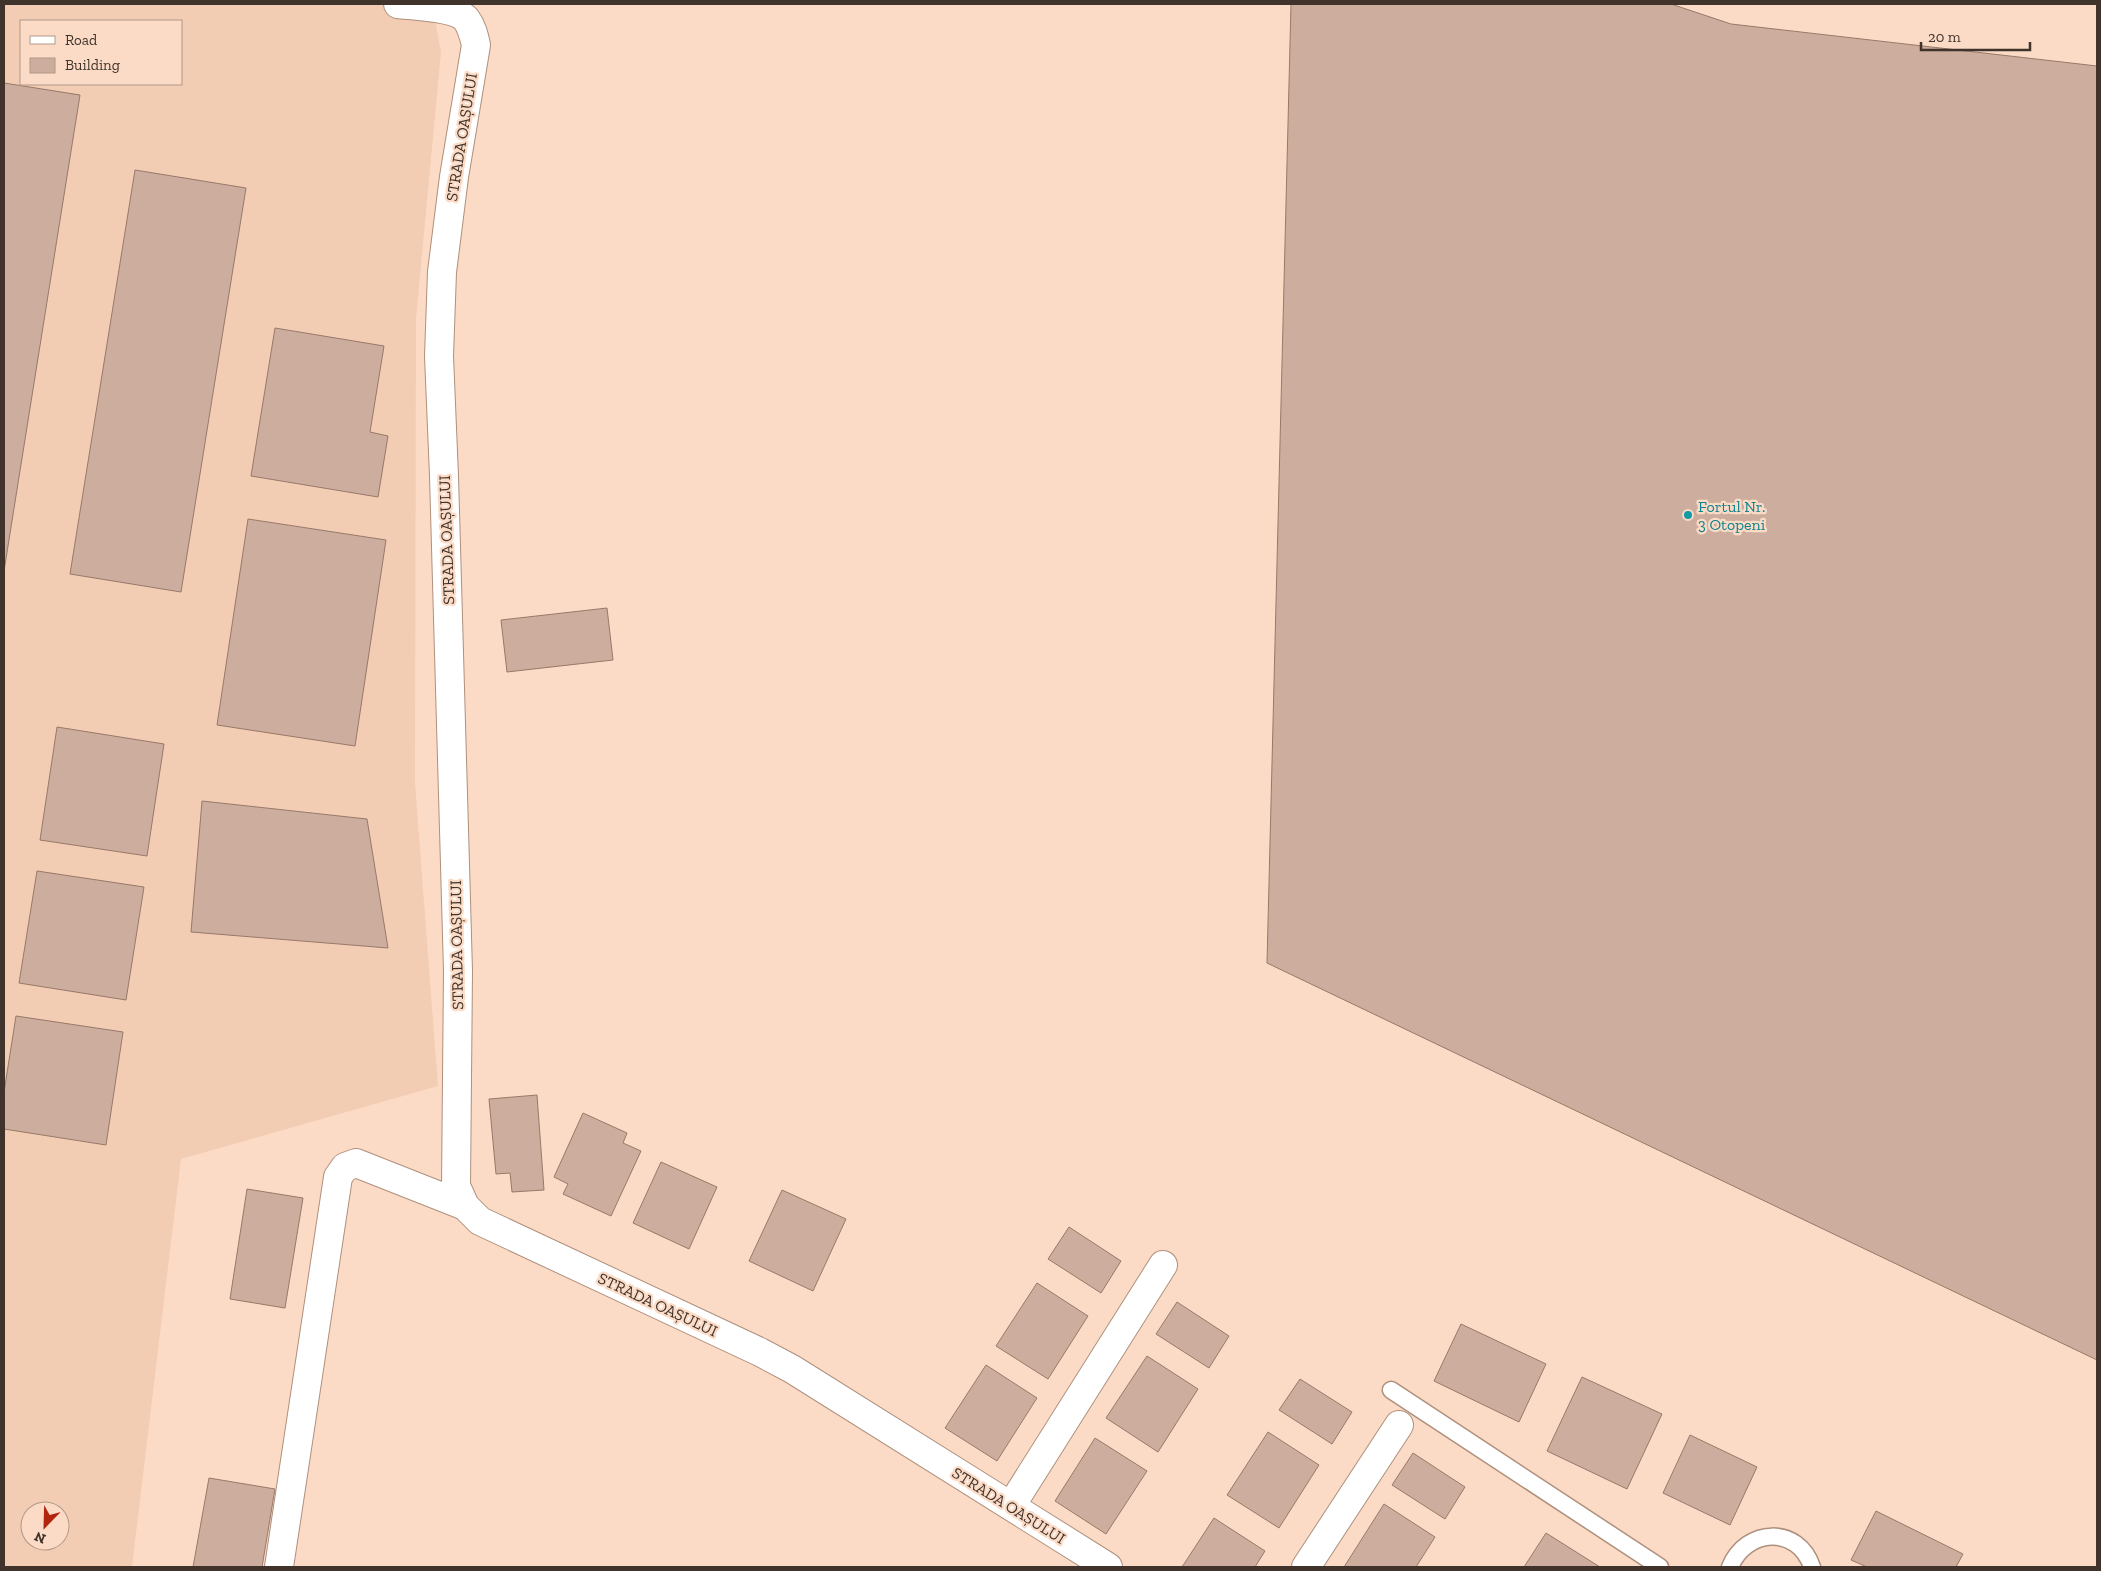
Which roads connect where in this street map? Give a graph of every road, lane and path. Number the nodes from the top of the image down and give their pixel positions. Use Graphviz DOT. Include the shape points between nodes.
graph roads {
  1 [pos="398,4"];
  2 [pos="465,1206"];
  3 [pos="1163,1265"];
  4 [pos="1391,1390"];
  5 [pos="1399,1425"];
  6 [pos="1010,1506"];
  7 [pos="280,1567"];
  8 [pos="1108,1567"];
  9 [pos="1306,1567"];
  10 [pos="1660,1567"];
  11 [pos="1730,1567"];
  12 [pos="1812,1567"];
  1 -- 2 [label="street, STRADA OAȘULUI" via="455,12 466,19 476,45 442,272 439,356 458,971 456,1186"];
  2 -- 6 [label="street, STRADA OAȘULUI" via="480,1221 784,1365"];
  2 -- 7 [label="street" via="356,1163 345,1167 338,1177"];
  3 -- 6 [label="street"];
  4 -- 10 [label="lane"];
  5 -- 9 [label="street"];
  6 -- 8 [label="street, STRADA OAȘULUI"];
  11 -- 12 [label="lane" via="1734,1556 1744,1546 1772,1536 1787,1539 1799,1547"];
}
